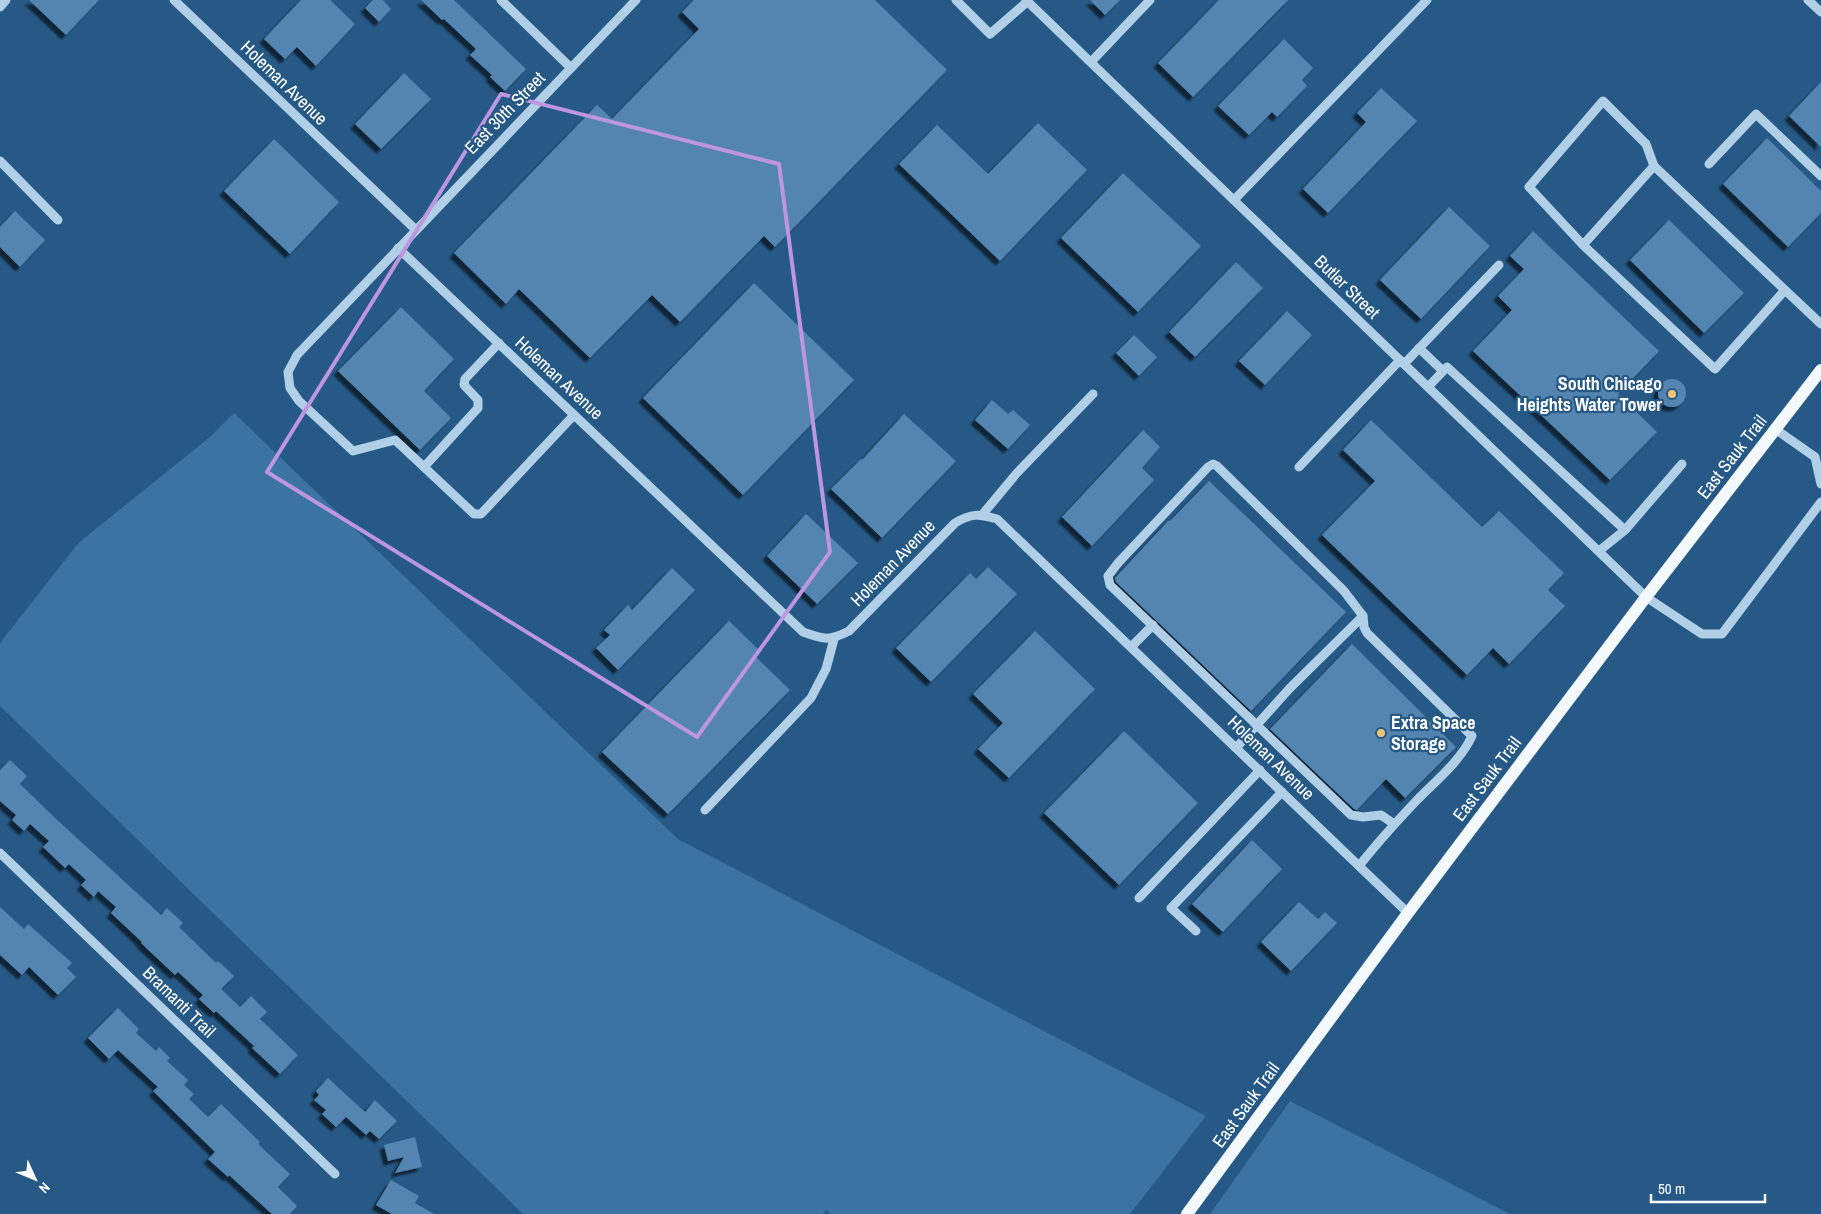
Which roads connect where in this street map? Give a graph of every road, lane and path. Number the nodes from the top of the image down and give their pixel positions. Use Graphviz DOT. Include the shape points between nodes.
graph roads {
  1 [pos="6,0"];
  2 [pos="174,0"];
  3 [pos="501,0"];
  4 [pos="636,0"];
  5 [pos="956,0"];
  6 [pos="1150,0"];
  7 [pos="1427,0"];
  8 [pos="1808,0"];
  9 [pos="1027,1"];
  10 [pos="0,7"];
  11 [pos="1821,12"];
  12 [pos="1091,62"];
  13 [pos="571,68"];
  14 [pos="0,161"];
  15 [pos="1709,164"];
  16 [pos="1654,166"];
  17 [pos="1821,176"];
  18 [pos="1234,200"];
  19 [pos="58,220"];
  20 [pos="416,230"];
  21 [pos="1583,245"];
  22 [pos="398,248"];
  23 [pos="1499,265"];
  24 [pos="1785,290"];
  25 [pos="1821,324"];
  26 [pos="498,343"];
  27 [pos="1419,348"];
  28 [pos="1402,362"];
  29 [pos="1821,370"];
  30 [pos="1443,371"];
  31 [pos="1428,387"];
  32 [pos="1092,394"];
  33 [pos="574,415"];
  34 [pos="1775,429"];
  35 [pos="1682,464"];
  36 [pos="424,467"];
  37 [pos="1299,467"];
  38 [pos="1821,484"];
  39 [pos="1821,502"];
  40 [pos="982,515"];
  41 [pos="1625,530"];
  42 [pos="1598,551"];
  43 [pos="1646,597"];
  44 [pos="1363,616"];
  45 [pos="1153,625"];
  46 [pos="834,639"];
  47 [pos="1131,647"];
  48 [pos="1257,723"];
  49 [pos="1236,748"];
  50 [pos="1260,770"];
  51 [pos="1282,792"];
  52 [pos="705,810"];
  53 [pos="1394,824"];
  54 [pos="0,853"];
  55 [pos="1359,866"];
  56 [pos="1139,898"];
  57 [pos="1408,913"];
  58 [pos="1196,931"];
  59 [pos="335,1174"];
  60 [pos="1187,1214"];
  1 -- 10 [label="street"];
  2 -- 20 [label="street, Holeman Avenue"];
  3 -- 13 [label="street"];
  4 -- 13 [label="street, East 30th Street"];
  5 -- 9 [label="street" via="990,34"];
  6 -- 12 [label="street"];
  7 -- 18 [label="street"];
  8 -- 11 [label="street"];
  9 -- 12 [label="street, Butler Street"];
  12 -- 18 [label="street, Butler Street"];
  13 -- 20 [label="street, East 30th Street"];
  14 -- 19 [label="street"];
  15 -- 17 [label="street" via="1756,114"];
  16 -- 21 [label="street"];
  16 -- 21 [label="street" via="1646,144 1603,101 1529,187"];
  16 -- 24 [label="street"];
  18 -- 28 [label="street, Butler Street"];
  20 -- 22 [label="street, East 30th Street"];
  21 -- 24 [label="street" via="1715,369"];
  22 -- 26 [label="street, Holeman Avenue"];
  22 -- 36 [label="street, East 30th Street" via="297,355 288,372 290,388 299,401 353,451 395,440"];
  23 -- 27 [label="street"];
  24 -- 25 [label="street"];
  26 -- 33 [label="street, Holeman Avenue"];
  26 -- 36 [label="street" via="465,379 464,385 478,400 478,408"];
  27 -- 28 [label="street"];
  27 -- 30 [label="street"];
  28 -- 31 [label="street, Butler Street"];
  28 -- 37 [label="street"];
  29 -- 34 [label="main road, East Sauk Trail"];
  30 -- 31 [label="street"];
  30 -- 41 [label="street" via="1447,367"];
  31 -- 42 [label="street, Butler Street"];
  32 -- 40 [label="street"];
  33 -- 36 [label="street" via="481,514 474,514"];
  33 -- 46 [label="street, Holeman Avenue" via="804,632"];
  34 -- 38 [label="street" via="1815,457"];
  34 -- 43 [label="main road, East Sauk Trail"];
  35 -- 41 [label="street"];
  39 -- 43 [label="street, Butler Street" via="1722,634 1702,634"];
  40 -- 46 [label="street, Holeman Avenue" via="967,516 955,523 850,631"];
  40 -- 47 [label="street, Holeman Avenue" via="997,519"];
  41 -- 42 [label="street"];
  42 -- 43 [label="street, Butler Street"];
  43 -- 57 [label="main road, East Sauk Trail"];
  44 -- 45 [label="street" via="1344,591 1213,464 1133,545 1108,576 1110,585"];
  44 -- 48 [label="street"];
  44 -- 53 [label="street" via="1367,633 1472,736 1467,747"];
  45 -- 47 [label="street"];
  45 -- 48 [label="street"];
  46 -- 52 [label="street" via="826,669 811,698"];
  47 -- 49 [label="street, Holeman Avenue"];
  48 -- 49 [label="street"];
  48 -- 53 [label="street" via="1351,815 1381,815"];
  49 -- 50 [label="street, Holeman Avenue"];
  50 -- 51 [label="street, Holeman Avenue"];
  50 -- 56 [label="street"];
  51 -- 55 [label="street, Holeman Avenue"];
  51 -- 58 [label="street" via="1171,908"];
  53 -- 55 [label="street"];
  54 -- 59 [label="street, Bramanti Trail"];
  55 -- 57 [label="street, Holeman Avenue"];
  57 -- 60 [label="main road, East Sauk Trail"];
}
